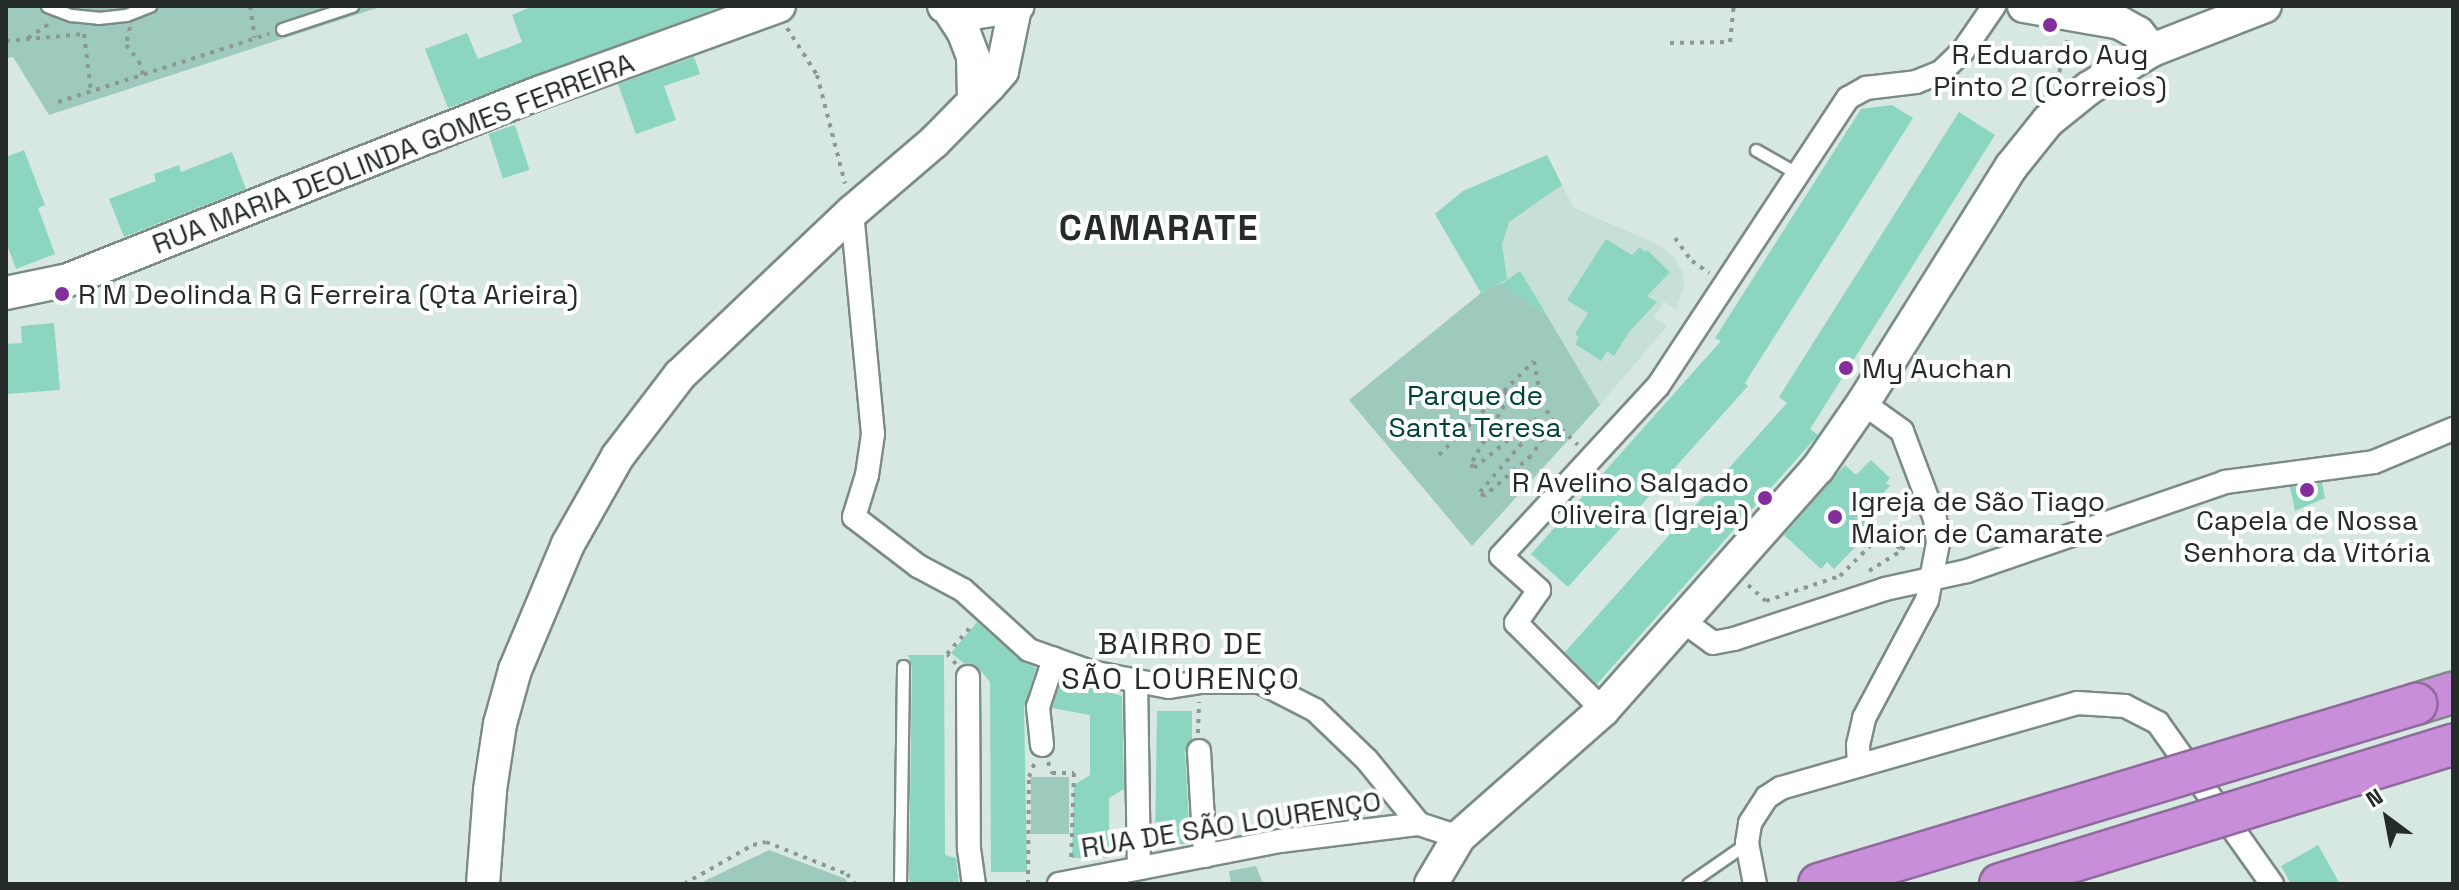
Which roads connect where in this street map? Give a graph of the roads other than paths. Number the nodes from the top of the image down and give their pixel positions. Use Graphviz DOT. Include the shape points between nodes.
graph roads {
  1 [pos="47,6"];
  2 [pos="150,6"];
  3 [pos="352,6"];
  4 [pos="1994,6"];
  5 [pos="2024,6"];
  6 [pos="2265,6"];
  7 [pos="946,7"];
  8 [pos="1016,7"];
  9 [pos="763,10"];
  10 [pos="2087,13"];
  11 [pos="282,29"];
  12 [pos="2152,50"];
  13 [pos="974,97"];
  14 [pos="1756,150"];
  15 [pos="1798,174"];
  16 [pos="852,212"];
  17 [pos="6,293"];
  18 [pos="1863,403"];
  19 [pos="2453,429"];
  20 [pos="1934,578"];
  21 [pos="1683,621"];
  22 [pos="1054,659"];
  23 [pos="903,666"];
  24 [pos="968,677"];
  25 [pos="1136,681"];
  26 [pos="2453,693"];
  27 [pos="1603,710"];
  28 [pos="1042,745"];
  29 [pos="2453,745"];
  30 [pos="1199,751"];
  31 [pos="1859,765"];
  32 [pos="1419,824"];
  33 [pos="1459,837"];
  34 [pos="1747,843"];
  35 [pos="1205,856"];
  36 [pos="1139,868"];
  37 [pos="1064,883"];
  38 [pos="483,884"];
  39 [pos="900,884"];
  40 [pos="974,884"];
  41 [pos="1431,884"];
  42 [pos="1688,884"];
  43 [pos="1755,884"];
  44 [pos="1819,884"];
  45 [pos="2000,884"];
  46 [pos="2272,884"];
  1 -- 2 [label="lane" via="98,18"];
  3 -- 11 [label="lane"];
  4 -- 15 [label="street" via="1963,51 1941,72 1916,82 1866,88 1848,98"];
  5 -- 10 [label="street"];
  6 -- 12 [label="street"];
  7 -- 8 [label="street" via="973,13"];
  7 -- 13 [label="street" via="973,57"];
  8 -- 13 [label="street" via="1002,71"];
  9 -- 17 [label="street, RUA MARIA DEOLINDA GOMES FERREIRA" via="68,280"];
  10 -- 12 [label="street" via="2130,27"];
  12 -- 18 [label="street" via="2089,88 2048,121 2011,167"];
  13 -- 16 [label="street" via="934,142"];
  14 -- 15 [label="lane"];
  15 -- 27 [label="street" via="1658,386 1501,556 1539,590 1516,623"];
  16 -- 22 [label="street" via="873,434 854,517 918,566 963,590 1029,650"];
  16 -- 38 [label="street" via="680,375 618,456 568,544 537,611 500,724"];
  18 -- 20 [label="street" via="1896,423 1908,442 1935,519"];
  18 -- 21 [label="street" via="1818,468"];
  19 -- 20 [label="street" via="2374,462 2225,482"];
  20 -- 21 [label="street" via="1722,642 1704,639"];
  20 -- 31 [label="street" via="1916,627 1864,718"];
  21 -- 27 [label="street"];
  22 -- 25 [label="street"];
  22 -- 28 [label="street" via="1038,707"];
  23 -- 39 [label="lane"];
  24 -- 40 [label="street"];
  25 -- 32 [label="street" via="1169,687 1260,682 1315,710 1367,760"];
  25 -- 36 [label="street"];
  26 -- 44 [label="highway, bridge"];
  27 -- 33 [label="street"];
  29 -- 45 [label="highway, bridge"];
  30 -- 35 [label="street"];
  31 -- 34 [label="street" via="1767,797 1750,823"];
  31 -- 46 [label="street" via="2077,703 2125,706 2158,723"];
  32 -- 33 [label="street, RUA DE SÃO LOURENÇO"];
  32 -- 35 [label="street, RUA DE SÃO LOURENÇO"];
  33 -- 41 [label="street"];
  34 -- 42 [label="lane"];
  34 -- 43 [label="street"];
  35 -- 36 [label="street, RUA DE SÃO LOURENÇO"];
  36 -- 37 [label="street, RUA DE SÃO LOURENÇO"];
}
